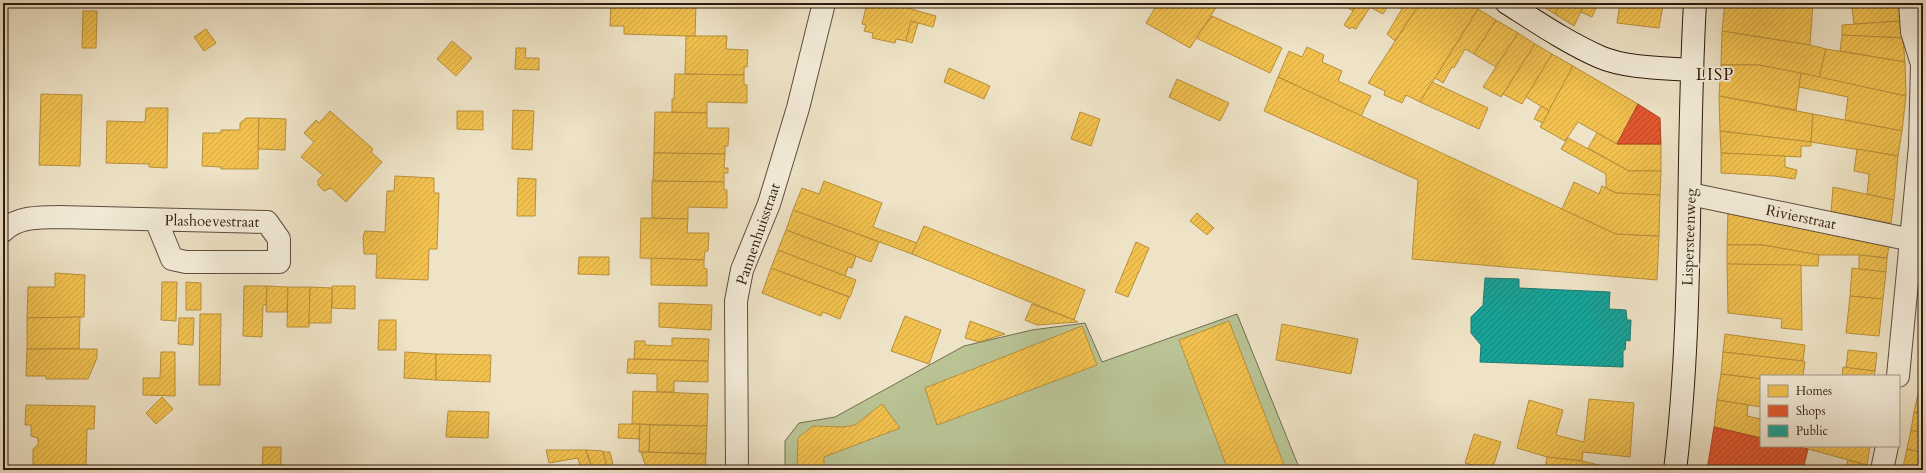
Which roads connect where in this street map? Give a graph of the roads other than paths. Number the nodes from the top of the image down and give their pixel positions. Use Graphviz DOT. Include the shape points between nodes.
graph roads {
  1 [pos="824,3"];
  2 [pos="1507,3"];
  3 [pos="1695,3"];
  4 [pos="1910,3"];
  5 [pos="1692,70"];
  6 [pos="1690,194"];
  7 [pos="156,220"];
  8 [pos="3,231"];
  9 [pos="1912,240"];
  10 [pos="1898,375"];
  11 [pos="1887,447"];
  12 [pos="737,470"];
  13 [pos="1675,470"];
  14 [pos="1882,470"];
  1 -- 12 [label="street, Pannenhuisstraat" via="798,108 769,204 742,270 736,301"];
  2 -- 5 [label="street" via="1601,58 1643,67"];
  3 -- 5 [label="street, Lispersteenweg"];
  4 -- 9 [label="street" via="1912,32 1922,64 1920,146"];
  5 -- 6 [label="street, Lispersteenweg"];
  6 -- 9 [label="street, Rivierstraat"];
  6 -- 13 [label="street, Lispersteenweg" via="1686,328"];
  7 -- 7 [label="street, Plashoevestraat" via="267,222 279,239 279,262 186,262 172,259"];
  7 -- 8 [label="street, Plashoevestraat" via="58,217 24,219"];
  9 -- 10 [label="street"];
  11 -- 14 [label="street"];
}
